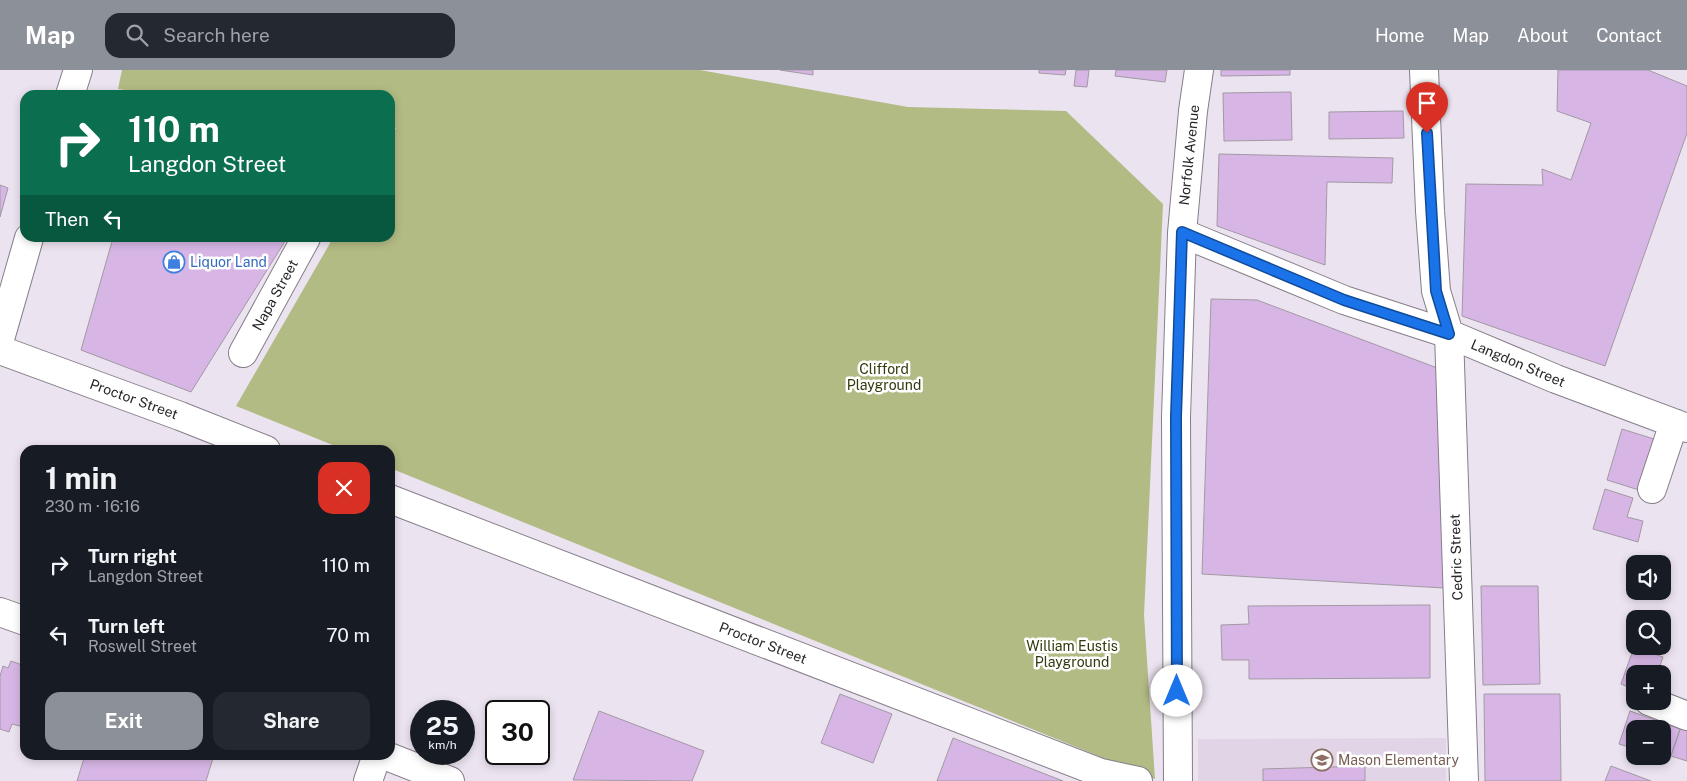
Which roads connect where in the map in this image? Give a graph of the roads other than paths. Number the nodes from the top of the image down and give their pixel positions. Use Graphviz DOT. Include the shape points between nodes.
graph roads {
  1 [pos="78,70"];
  2 [pos="1199,70"];
  3 [pos="1424,70"];
  4 [pos="72,90"];
  5 [pos="1182,232"];
  6 [pos="28,242"];
  7 [pos="304,242"];
  8 [pos="1449,334"];
  9 [pos="0,339"];
  10 [pos="0,350"];
  11 [pos="243,353"];
  12 [pos="1681,426"];
  13 [pos="254,445"];
  14 [pos="1652,489"];
  15 [pos="395,501"];
  16 [pos="0,612"];
  17 [pos="20,619"];
  18 [pos="1671,710"];
  19 [pos="1687,716"];
  20 [pos="395,759"];
  21 [pos="375,760"];
  22 [pos="368,781"];
  23 [pos="450,781"];
  24 [pos="1138,781"];
  25 [pos="1178,781"];
  26 [pos="1464,781"];
  1 -- 4 [label="street"];
  2 -- 5 [label="street, Norfolk Avenue"];
  3 -- 8 [label="street, Cedric Street" via="1436,291"];
  5 -- 8 [label="street, Langdon Street" via="1344,300"];
  5 -- 25 [label="street, Norfolk Avenue" via="1176,417"];
  6 -- 9 [label="street"];
  7 -- 11 [label="street, Napa Street"];
  8 -- 12 [label="street, Langdon Street"];
  8 -- 26 [label="street, Cedric Street"];
  10 -- 13 [label="street, Proctor Street"];
  12 -- 14 [label="street"];
  15 -- 24 [label="street, Proctor Street" via="1101,773"];
  16 -- 17 [label="street"];
  18 -- 19 [label="street"];
  20 -- 23 [label="street"];
  21 -- 22 [label="street"];
}
